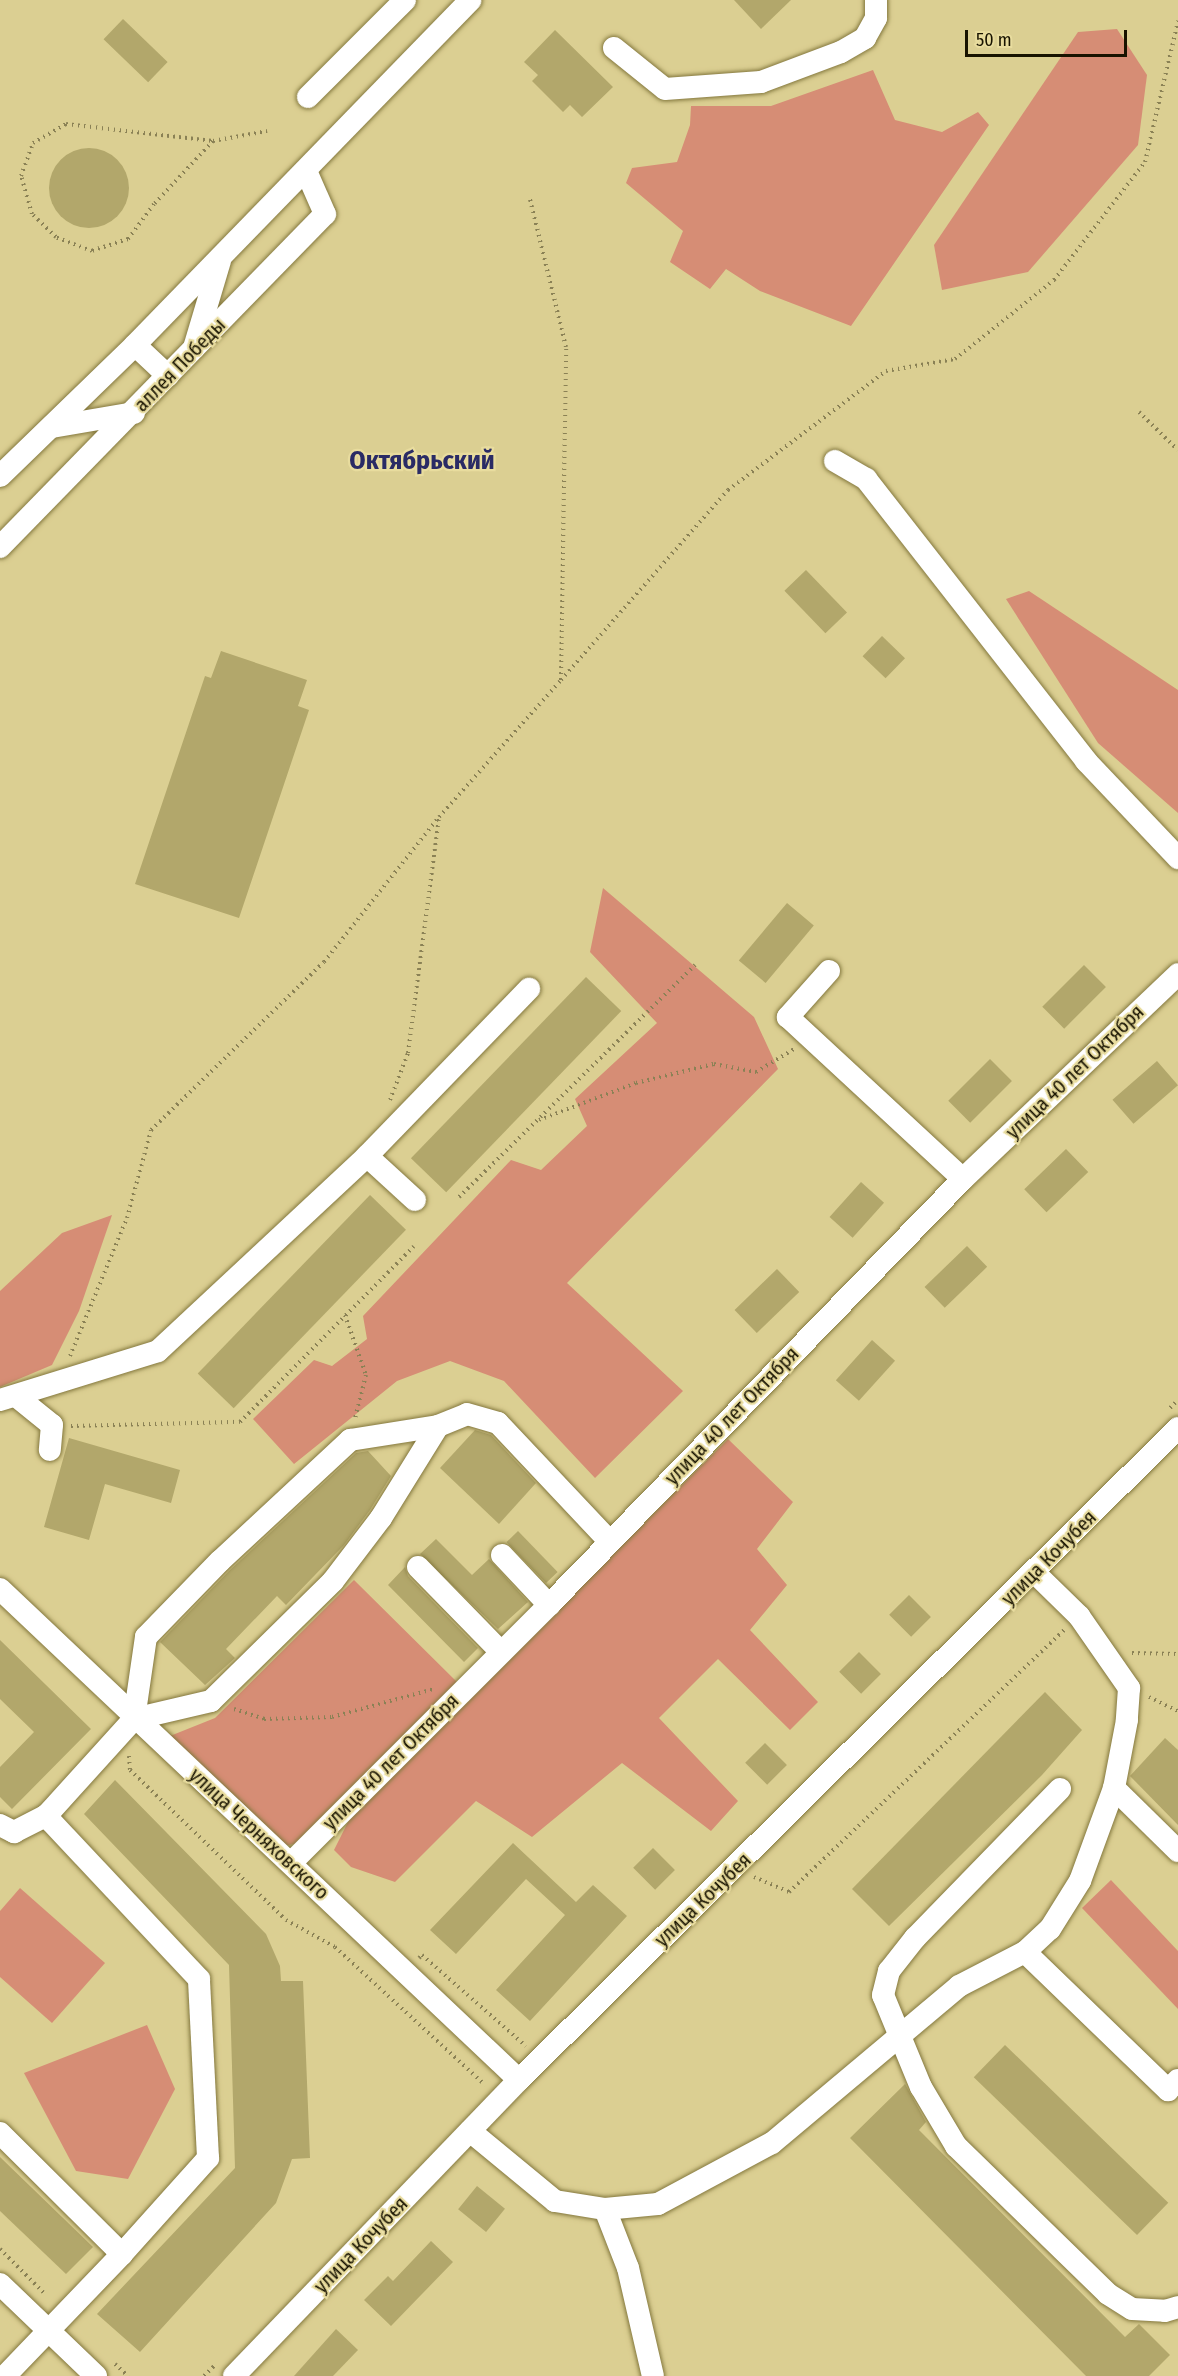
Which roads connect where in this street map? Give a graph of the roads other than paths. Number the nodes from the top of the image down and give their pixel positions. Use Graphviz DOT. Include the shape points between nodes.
graph roads {
  1 [pos="405,0"];
  2 [pos="470,0"];
  3 [pos="876,0"];
  4 [pos="614,48"];
  5 [pos="308,97"];
  6 [pos="306,171"];
  7 [pos="221,256"];
  8 [pos="135,345"];
  9 [pos="193,352"];
  10 [pos="168,376"];
  11 [pos="135,413"];
  12 [pos="52,427"];
  13 [pos="835,461"];
  14 [pos="0,477"];
  15 [pos="0,547"];
  16 [pos="1178,858"];
  17 [pos="829,971"];
  18 [pos="1178,974"];
  19 [pos="529,989"];
  20 [pos="367,1156"];
  21 [pos="963,1179"];
  22 [pos="415,1200"];
  23 [pos="8,1398"];
  24 [pos="438,1426"];
  25 [pos="1178,1428"];
  26 [pos="50,1450"];
  27 [pos="610,1542"];
  28 [pos="502,1555"];
  29 [pos="418,1567"];
  30 [pos="1035,1573"];
  31 [pos="0,1589"];
  32 [pos="549,1605"];
  33 [pos="501,1652"];
  34 [pos="135,1719"];
  35 [pos="1114,1788"];
  36 [pos="1060,1789"];
  37 [pos="46,1816"];
  38 [pos="0,1825"];
  39 [pos="1178,1851"];
  40 [pos="291,1863"];
  41 [pos="1025,1952"];
  42 [pos="901,2036"];
  43 [pos="519,2080"];
  44 [pos="1178,2080"];
  45 [pos="470,2131"];
  46 [pos="0,2133"];
  47 [pos="605,2209"];
  48 [pos="122,2254"];
  49 [pos="0,2284"];
  50 [pos="1178,2307"];
  51 [pos="49,2331"];
  52 [pos="5,2376"];
  53 [pos="96,2376"];
  54 [pos="234,2376"];
  55 [pos="653,2376"];
  1 -- 5 [label="street"];
  2 -- 6 [label="street"];
  3 -- 4 [label="street" via="876,18 865,38 841,52 761,82 665,89"];
  6 -- 7 [label="street"];
  6 -- 9 [label="street, аллея Победы" via="325,213"];
  7 -- 8 [label="street"];
  7 -- 9 [label="street"];
  8 -- 10 [label="street"];
  8 -- 12 [label="street"];
  9 -- 10 [label="street, аллея Победы"];
  10 -- 11 [label="street, аллея Победы"];
  11 -- 12 [label="street"];
  11 -- 15 [label="street, аллея Победы"];
  12 -- 14 [label="street"];
  13 -- 16 [label="street" via="866,479 1086,761"];
  17 -- 21 [label="street" via="788,1017"];
  18 -- 21 [label="street, улица 40 лет Октября"];
  19 -- 20 [label="street"];
  20 -- 22 [label="street"];
  20 -- 23 [label="street" via="158,1351"];
  21 -- 27 [label="street, улица 40 лет Октября"];
  23 -- 26 [label="street" via="52,1425"];
  24 -- 27 [label="street" via="467,1414 498,1423"];
  24 -- 34 [label="street" via="381,1518 333,1581 210,1701"];
  24 -- 34 [label="street" via="350,1440 146,1637"];
  25 -- 30 [label="street, улица Кочубея"];
  27 -- 32 [label="street, улица 40 лет Октября"];
  28 -- 32 [label="street"];
  29 -- 33 [label="street"];
  30 -- 35 [label="street" via="1079,1616 1129,1688"];
  30 -- 43 [label="street, улица Кочубея"];
  31 -- 34 [label="street, улица Черняховского"];
  32 -- 33 [label="street, улица 40 лет Октября"];
  33 -- 40 [label="street, улица 40 лет Октября"];
  34 -- 37 [label="street"];
  34 -- 40 [label="street, улица Черняховского"];
  35 -- 39 [label="street"];
  35 -- 41 [label="street" via="1080,1881 1050,1929"];
  36 -- 42 [label="street" via="915,1938 889,1971 883,1995"];
  37 -- 38 [label="street" via="14,1832"];
  37 -- 48 [label="street" via="199,1979 208,2158"];
  40 -- 43 [label="street, улица Черняховского"];
  41 -- 42 [label="street" via="959,1986"];
  41 -- 44 [label="street" via="1168,2090"];
  42 -- 47 [label="street" via="772,2143 658,2204"];
  42 -- 50 [label="street" via="921,2087 956,2146 1108,2294 1132,2309 1166,2311"];
  43 -- 45 [label="street, улица Кочубея"];
  45 -- 47 [label="street" via="555,2201"];
  45 -- 54 [label="street, улица Кочубея"];
  46 -- 48 [label="street"];
  47 -- 55 [label="street" via="628,2268"];
  48 -- 51 [label="street"];
  49 -- 51 [label="street"];
  51 -- 52 [label="street"];
  51 -- 53 [label="street"];
}
